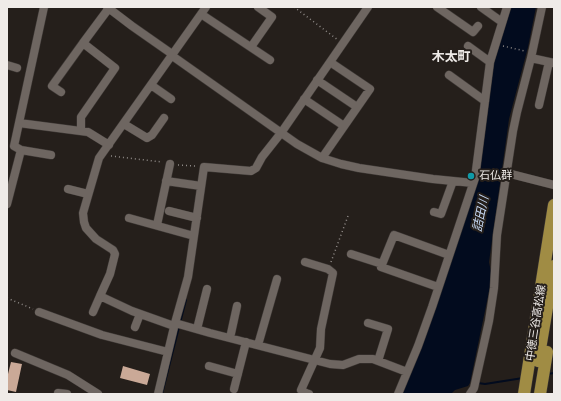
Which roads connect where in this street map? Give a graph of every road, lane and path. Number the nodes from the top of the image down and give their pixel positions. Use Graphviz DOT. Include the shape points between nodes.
graph roads {
  1 [pos="44,7"];
  2 [pos="258,7"];
  3 [pos="294,7"];
  4 [pos="368,7"];
  5 [pos="437,7"];
  6 [pos="454,7"];
  7 [pos="481,7"];
  8 [pos="507,7"];
  9 [pos="542,7"];
  10 [pos="108,8"];
  11 [pos="204,10"];
  12 [pos="448,14"];
  13 [pos="502,22"];
  14 [pos="478,26"];
  15 [pos="83,43"];
  16 [pos="343,44"];
  17 [pos="498,44"];
  18 [pos="468,46"];
  19 [pos="251,47"];
  20 [pos="172,55"];
  21 [pos="530,55"];
  22 [pos="270,60"];
  23 [pos="330,62"];
  24 [pos="490,62"];
  25 [pos="552,62"];
  26 [pos="7,65"];
  27 [pos="17,68"];
  28 [pos="449,75"];
  29 [pos="317,80"];
  30 [pos="151,85"];
  31 [pos="61,92"];
  32 [pos="171,99"];
  33 [pos="304,99"];
  34 [pos="485,101"];
  35 [pos="539,105"];
  36 [pos="357,107"];
  37 [pos="164,118"];
  38 [pos="18,123"];
  39 [pos="124,124"];
  40 [pos="344,126"];
  41 [pos="81,131"];
  42 [pos="281,133"];
  43 [pos="109,145"];
  44 [pos="21,150"];
  45 [pos="51,155"];
  46 [pos="102,155"];
  47 [pos="322,158"];
  48 [pos="170,164"];
  49 [pos="204,167"];
  50 [pos="507,173"];
  51 [pos="166,181"];
  52 [pos="453,181"];
  53 [pos="473,183"];
  54 [pos="554,185"];
  55 [pos="201,186"];
  56 [pos="68,189"];
  57 [pos="88,194"];
  58 [pos="7,204"];
  59 [pos="554,205"];
  60 [pos="169,211"];
  61 [pos="441,214"];
  62 [pos="348,216"];
  63 [pos="129,218"];
  64 [pos="197,218"];
  65 [pos="157,225"];
  66 [pos="194,236"];
  67 [pos="548,247"];
  68 [pos="351,254"];
  69 [pos="449,255"];
  70 [pos="305,262"];
  71 [pos="382,264"];
  72 [pos="554,266"];
  73 [pos="328,269"];
  74 [pos="277,279"];
  75 [pos="438,288"];
  76 [pos="207,289"];
  77 [pos="100,296"];
  78 [pos="7,298"];
  79 [pos="238,306"];
  80 [pos="554,311"];
  81 [pos="39,312"];
  82 [pos="93,312"];
  83 [pos="140,314"];
  84 [pos="368,323"];
  85 [pos="175,324"];
  86 [pos="135,327"];
  87 [pos="197,329"];
  88 [pos="230,338"];
  89 [pos="246,342"];
  90 [pos="258,345"];
  91 [pos="15,352"];
  92 [pos="168,352"];
  93 [pos="315,359"];
  94 [pos="378,361"];
  95 [pos="209,366"];
  96 [pos="533,366"];
  97 [pos="407,372"];
  98 [pos="238,374"];
  99 [pos="234,390"];
  100 [pos="94,393"];
  101 [pos="158,394"];
  102 [pos="307,394"];
  103 [pos="398,394"];
  104 [pos="470,394"];
  105 [pos="517,394"];
  106 [pos="524,394"];
  107 [pos="532,394"];
  108 [pos="540,394"];
  1 -- 38 [label="street"];
  2 -- 19 [label="street" via="272,17"];
  3 -- 16 [label="path"];
  4 -- 16 [label="street"];
  5 -- 12 [label="street"];
  6 -- 12 [label="street"];
  7 -- 13 [label="street"];
  8 -- 13 [label="street"];
  9 -- 21 [label="street"];
  10 -- 15 [label="street"];
  10 -- 20 [label="street"];
  11 -- 19 [label="street"];
  11 -- 20 [label="street"];
  12 -- 14 [label="street" via="473,32"];
  13 -- 24 [label="street"];
  15 -- 31 [label="street" via="52,86"];
  15 -- 41 [label="street" via="115,68 81,116"];
  16 -- 23 [label="street"];
  17 -- 21 [label="path"];
  18 -- 24 [label="street"];
  19 -- 22 [label="street"];
  20 -- 30 [label="street"];
  20 -- 42 [label="street"];
  21 -- 25 [label="street"];
  21 -- 50 [label="street" via="514,124"];
  23 -- 29 [label="street"];
  23 -- 36 [label="street" via="370,89"];
  24 -- 34 [label="street"];
  25 -- 35 [label="street"];
  26 -- 27 [label="street"];
  28 -- 34 [label="street"];
  29 -- 33 [label="street"];
  29 -- 36 [label="street"];
  30 -- 32 [label="street"];
  30 -- 39 [label="street"];
  33 -- 40 [label="street"];
  33 -- 42 [label="street"];
  34 -- 53 [label="street"];
  36 -- 40 [label="street"];
  37 -- 39 [label="street" via="147,138"];
  38 -- 41 [label="street"];
  38 -- 44 [label="street" via="14,146"];
  39 -- 43 [label="street"];
  40 -- 47 [label="street"];
  41 -- 43 [label="street" via="88,132"];
  42 -- 47 [label="street"];
  42 -- 49 [label="street" via="256,168 251,171"];
  43 -- 46 [label="street"];
  44 -- 45 [label="street"];
  44 -- 58 [label="street"];
  46 -- 48 [label="path"];
  46 -- 57 [label="street"];
  47 -- 52 [label="street" via="359,168"];
  48 -- 49 [label="path"];
  48 -- 51 [label="street"];
  49 -- 55 [label="street"];
  50 -- 54 [label="street"];
  50 -- 104 [label="street" via="497,235 489,321 474,388"];
  51 -- 55 [label="street"];
  51 -- 65 [label="street"];
  52 -- 53 [label="street"];
  52 -- 61 [label="street"];
  53 -- 69 [label="street"];
  55 -- 64 [label="street"];
  56 -- 57 [label="street"];
  57 -- 77 [label="street" via="83,213 86,228 116,254"];
  59 -- 67 [label="main road, 中徳三谷高松線"];
  60 -- 64 [label="street"];
  62 -- 73 [label="path"];
  63 -- 65 [label="street"];
  64 -- 66 [label="street"];
  65 -- 66 [label="street"];
  66 -- 85 [label="street" via="188,277"];
  67 -- 96 [label="main road, 中徳三谷高松線"];
  67 -- 105 [label="main road" via="540,264 533,295"];
  68 -- 71 [label="street"];
  69 -- 71 [label="street" via="394,235"];
  69 -- 75 [label="street"];
  70 -- 73 [label="street"];
  71 -- 75 [label="street" via="381,267"];
  72 -- 96 [label="main road, 中徳三谷高松線"];
  73 -- 93 [label="street" via="333,274 321,329 320,348"];
  74 -- 90 [label="street"];
  75 -- 97 [label="street"];
  76 -- 87 [label="street"];
  77 -- 82 [label="street"];
  77 -- 83 [label="street"];
  78 -- 81 [label="path"];
  79 -- 88 [label="street"];
  80 -- 108 [label="main road"];
  81 -- 92 [label="street" via="102,335"];
  83 -- 85 [label="street"];
  83 -- 86 [label="street"];
  84 -- 94 [label="street" via="388,329"];
  85 -- 87 [label="street"];
  85 -- 92 [label="street"];
  87 -- 88 [label="street"];
  88 -- 89 [label="street"];
  89 -- 90 [label="street"];
  89 -- 98 [label="street"];
  90 -- 93 [label="street"];
  91 -- 100 [label="street" via="68,375"];
  92 -- 101 [label="street"];
  93 -- 94 [label="street" via="343,365 359,359"];
  93 -- 102 [label="street" via="301,390"];
  94 -- 97 [label="street"];
  95 -- 98 [label="street"];
  96 -- 106 [label="main road, 中徳三谷高松線"];
  96 -- 107 [label="main road, 中徳三谷高松線"];
  97 -- 103 [label="street"];
  98 -- 99 [label="street"];
}
